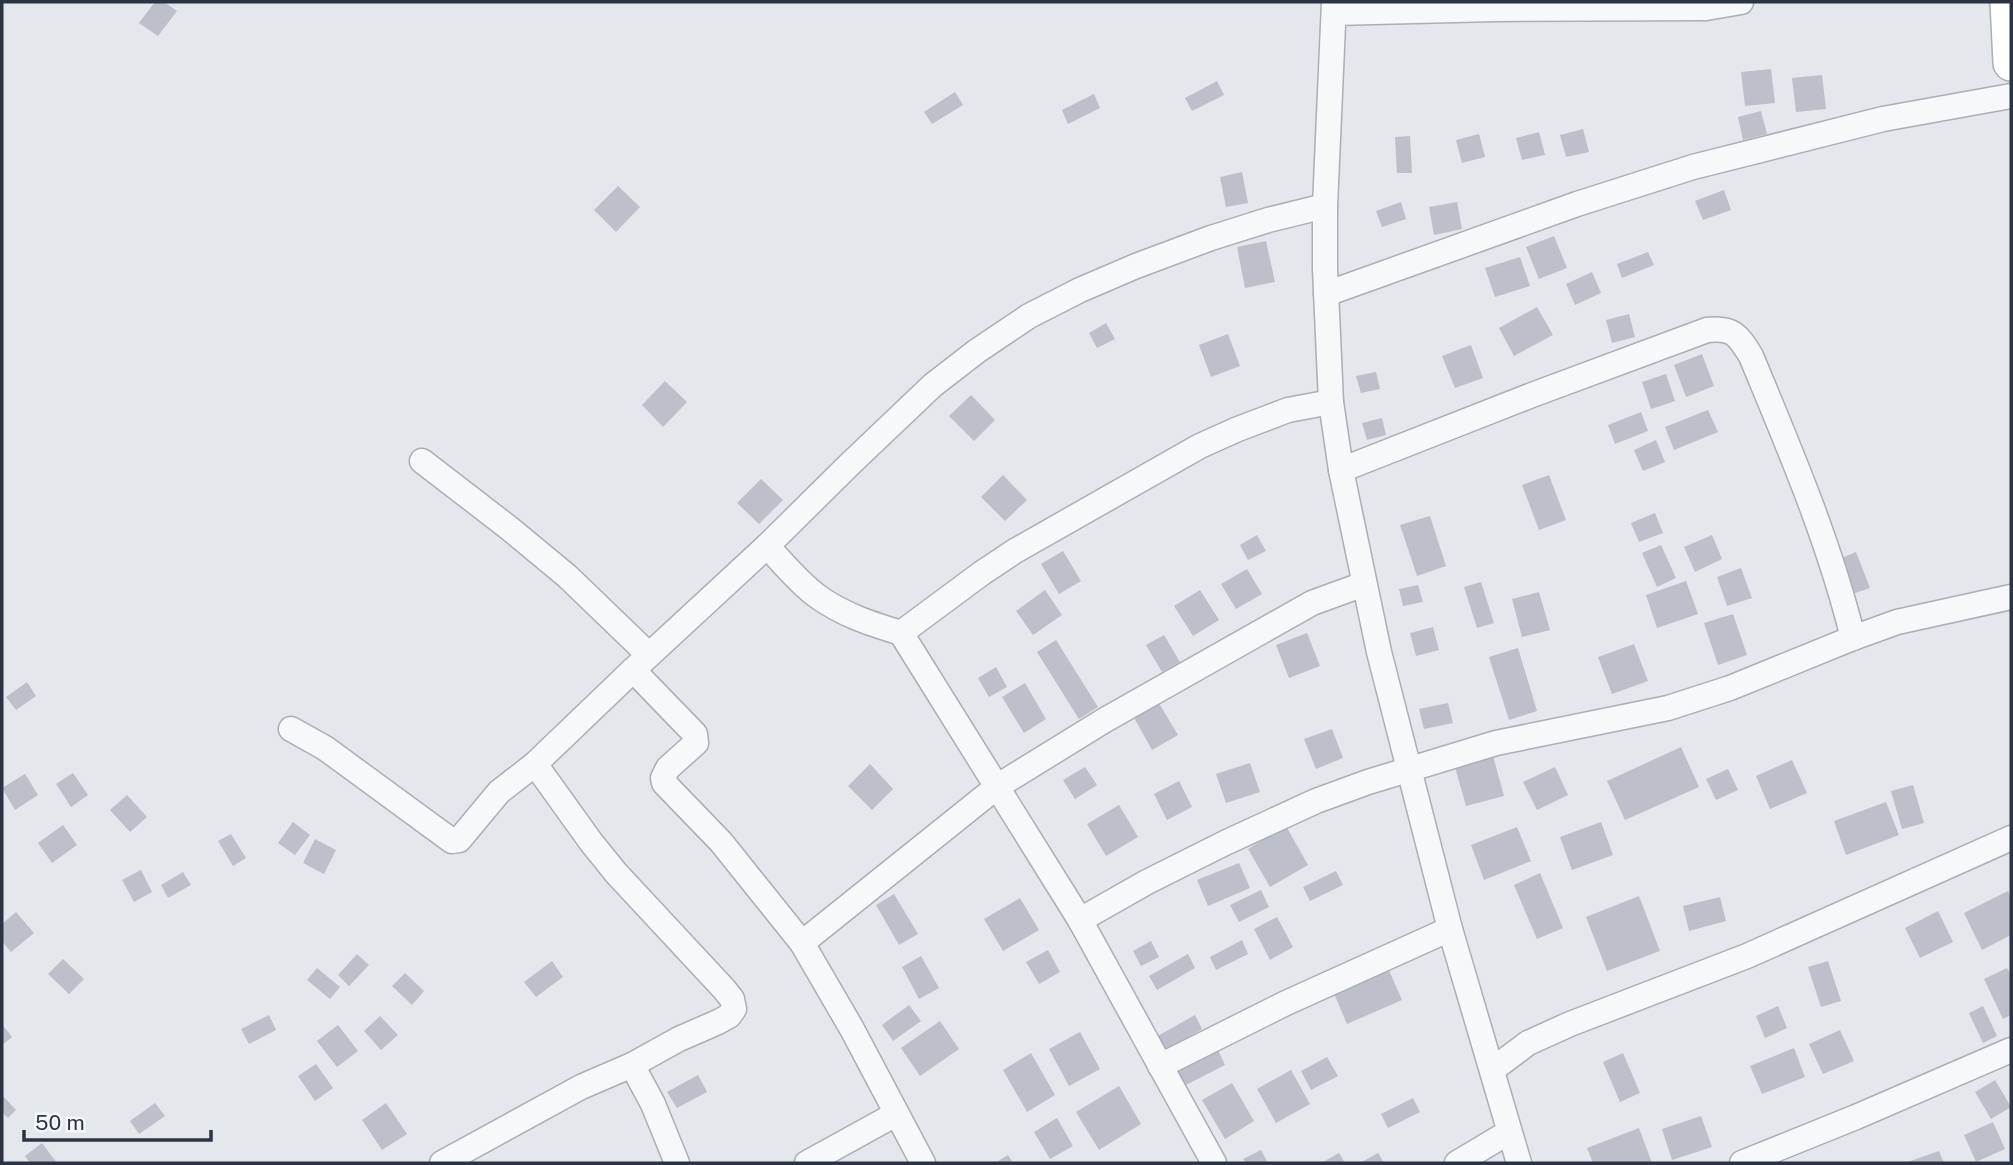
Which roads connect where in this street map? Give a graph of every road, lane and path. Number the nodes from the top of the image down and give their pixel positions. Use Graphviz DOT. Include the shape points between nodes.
graph roads {
  1 [pos="1741,2"];
  2 [pos="2008,2"];
  3 [pos="1334,7"];
  4 [pos="2011,64"];
  5 [pos="2011,96"];
  6 [pos="1325,206"];
  7 [pos="1326,294"];
  8 [pos="1331,402"];
  9 [pos="422,461"];
  10 [pos="1340,470"];
  11 [pos="767,546"];
  12 [pos="1364,584"];
  13 [pos="2011,597"];
  14 [pos="901,633"];
  15 [pos="1853,638"];
  16 [pos="641,662"];
  17 [pos="291,729"];
  18 [pos="535,764"];
  19 [pos="1409,768"];
  20 [pos="998,786"];
  21 [pos="2011,838"];
  22 [pos="1080,920"];
  23 [pos="1450,929"];
  24 [pos="802,943"];
  25 [pos="2011,1050"];
  26 [pos="632,1065"];
  27 [pos="1160,1066"];
  28 [pos="1492,1070"];
  29 [pos="895,1114"];
  30 [pos="1509,1132"];
  31 [pos="1204,1160"];
  32 [pos="442,1163"];
  33 [pos="677,1163"];
  34 [pos="807,1163"];
  35 [pos="923,1163"];
  36 [pos="1457,1163"];
  37 [pos="1519,1163"];
  38 [pos="1742,1163"];
  1 -- 3 [label="street" via="1706,8"];
  2 -- 4 [label="street"];
  3 -- 6 [label="street"];
  5 -- 7 [label="street" via="1883,119 1693,167"];
  6 -- 7 [label="street"];
  6 -- 11 [label="street" via="1211,238 1080,290 1029,316 933,385"];
  7 -- 8 [label="street"];
  8 -- 10 [label="street"];
  8 -- 14 [label="street" via="1288,410 1200,446 1015,551"];
  9 -- 16 [label="street" via="567,576"];
  10 -- 12 [label="street"];
  10 -- 15 [label="street" via="1707,330 1731,331 1751,356 1808,494"];
  11 -- 14 [label="street" via="817,596 870,624"];
  11 -- 16 [label="street"];
  12 -- 19 [label="street"];
  12 -- 20 [label="street" via="1301,608"];
  13 -- 15 [label="street" via="1897,622"];
  14 -- 20 [label="street"];
  15 -- 19 [label="street" via="1731,688 1668,708 1496,743"];
  16 -- 18 [label="street"];
  16 -- 24 [label="street" via="695,734 694,747 668,768 664,783 721,842"];
  17 -- 18 [label="street" via="325,748 452,841 459,841 499,792"];
  18 -- 26 [label="street" via="591,842 732,999 734,1009 729,1016"];
  19 -- 22 [label="street" via="1317,801 1227,842"];
  19 -- 23 [label="street"];
  20 -- 22 [label="street"];
  20 -- 24 [label="street"];
  21 -- 28 [label="street" via="1747,956 1570,1024 1528,1043"];
  22 -- 27 [label="street"];
  23 -- 27 [label="street"];
  23 -- 28 [label="street"];
  24 -- 29 [label="street"];
  25 -- 38 [label="street"];
  26 -- 32 [label="street" via="581,1087"];
  26 -- 33 [label="street"];
  27 -- 31 [label="street"];
  28 -- 30 [label="street"];
  29 -- 34 [label="street"];
  29 -- 35 [label="street"];
  30 -- 36 [label="street"];
  30 -- 37 [label="street"];
}
